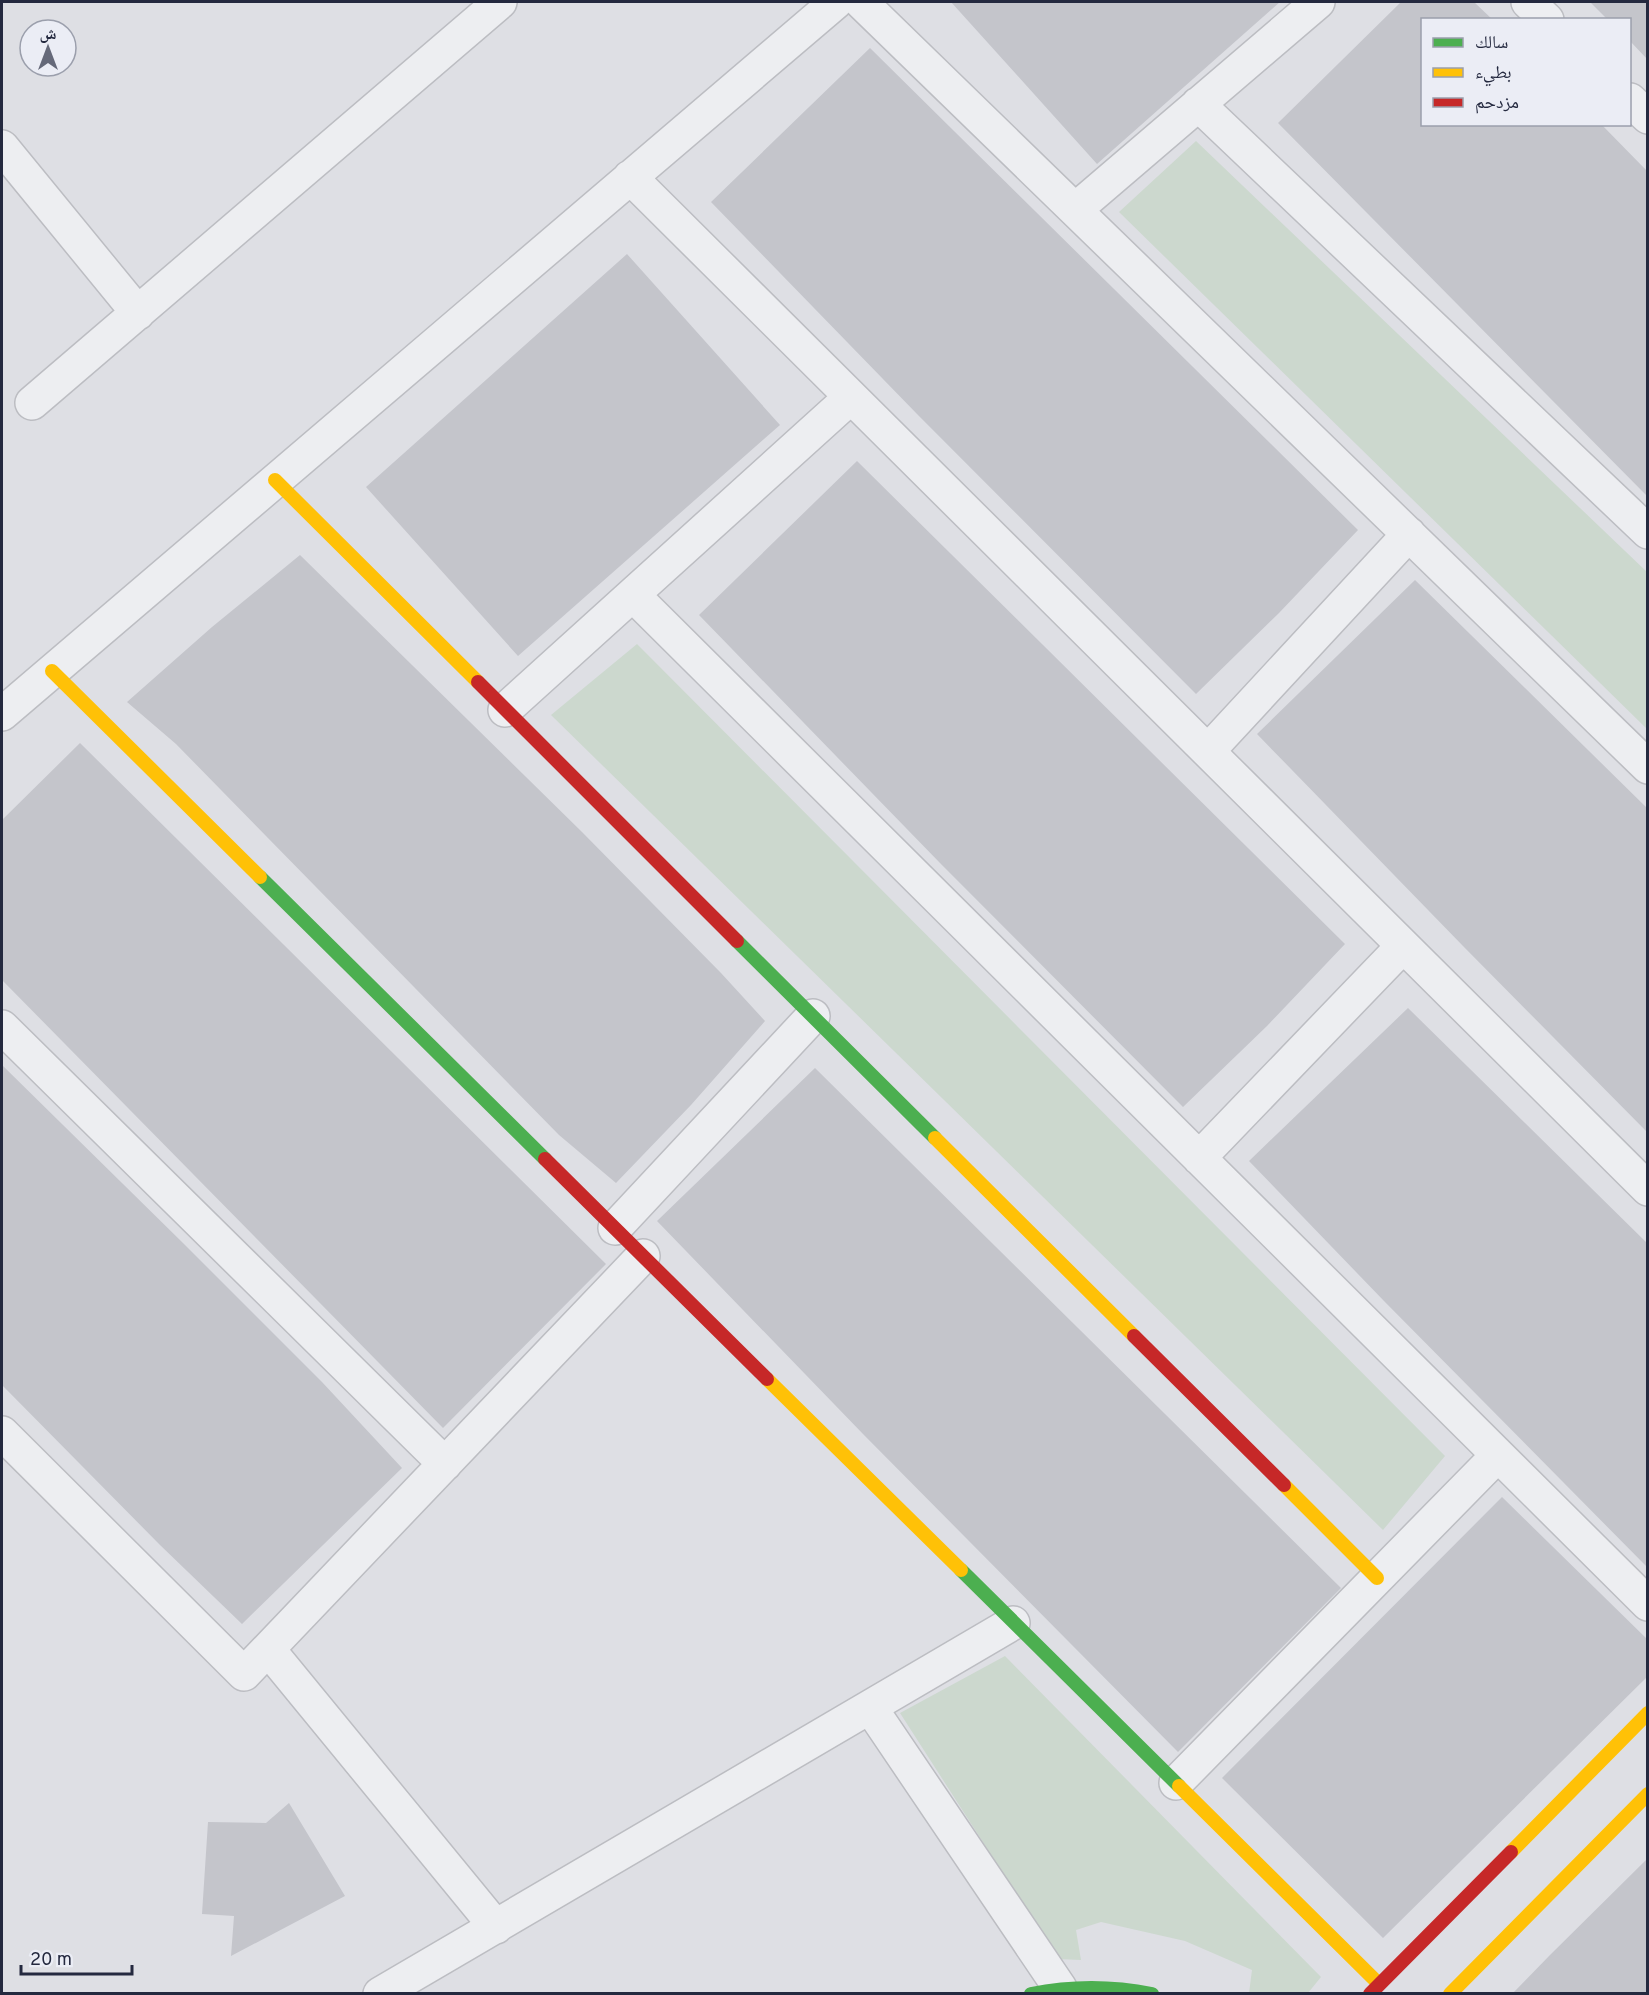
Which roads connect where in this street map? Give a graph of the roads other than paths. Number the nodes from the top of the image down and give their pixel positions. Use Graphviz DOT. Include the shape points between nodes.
graph roads {
  1 [pos="500,2"];
  2 [pos="836,2"];
  3 [pos="861,2"];
  4 [pos="1318,2"];
  5 [pos="1528,2"];
  6 [pos="1545,18"];
  7 [pos="1631,102"];
  8 [pos="1198,104"];
  9 [pos="1647,117"];
  10 [pos="2,147"];
  11 [pos="630,177"];
  12 [pos="1075,210"];
  13 [pos="138,313"];
  14 [pos="851,397"];
  15 [pos="32,403"];
  16 [pos="275,480"];
  17 [pos="1647,532"];
  18 [pos="1409,534"];
  19 [pos="633,595"];
  20 [pos="52,671"];
  21 [pos="505,710"];
  22 [pos="2,714"];
  23 [pos="1208,751"];
  24 [pos="1647,766"];
  25 [pos="1403,946"];
  26 [pos="813,1016"];
  27 [pos="2,1027"];
  28 [pos="1199,1158"];
  29 [pos="1647,1189"];
  30 [pos="615,1228"];
  31 [pos="643,1256"];
  32 [pos="2,1433"];
  33 [pos="1497,1455"];
  34 [pos="445,1464"];
  35 [pos="1377,1578"];
  36 [pos="1647,1604"];
  37 [pos="1013,1623"];
  38 [pos="268,1649"];
  39 [pos="870,1707"];
  40 [pos="1647,1713"];
  41 [pos="1176,1783"];
  42 [pos="1647,1794"];
  43 [pos="496,1927"];
  44 [pos="1375,1989"];
  45 [pos="1045,1991"];
  46 [pos="381,1994"];
  47 [pos="1152,1994"];
  48 [pos="1450,1994"];
  1 -- 13 [label="street"];
  2 -- 11 [label="street"];
  3 -- 12 [label="street"];
  4 -- 8 [label="street"];
  5 -- 6 [label="street"];
  7 -- 9 [label="street"];
  8 -- 12 [label="street"];
  8 -- 17 [label="street"];
  10 -- 13 [label="street"];
  11 -- 14 [label="street"];
  11 -- 16 [label="street"];
  12 -- 18 [label="street"];
  13 -- 15 [label="street"];
  14 -- 19 [label="street"];
  14 -- 23 [label="street"];
  16 -- 20 [label="street"];
  16 -- 21 [label="street"];
  18 -- 23 [label="street"];
  18 -- 24 [label="street"];
  19 -- 21 [label="street"];
  19 -- 28 [label="street"];
  20 -- 22 [label="street"];
  20 -- 30 [label="street"];
  21 -- 26 [label="street"];
  23 -- 25 [label="street"];
  25 -- 28 [label="street"];
  25 -- 29 [label="street"];
  26 -- 30 [label="street"];
  26 -- 35 [label="street"];
  27 -- 34 [label="street"];
  28 -- 33 [label="street"];
  30 -- 31 [label="street"];
  31 -- 34 [label="street"];
  31 -- 37 [label="street"];
  32 -- 38 [label="street" via="244,1674"];
  33 -- 35 [label="street"];
  33 -- 36 [label="street"];
  34 -- 38 [label="street"];
  35 -- 41 [label="street"];
  37 -- 39 [label="street"];
  37 -- 41 [label="street"];
  38 -- 43 [label="street"];
  39 -- 43 [label="street"];
  39 -- 45 [label="street"];
  40 -- 44 [label="street"];
  41 -- 44 [label="street"];
  42 -- 48 [label="street"];
  43 -- 46 [label="street"];
  45 -- 47 [label="street" via="1124,1988"];
}
